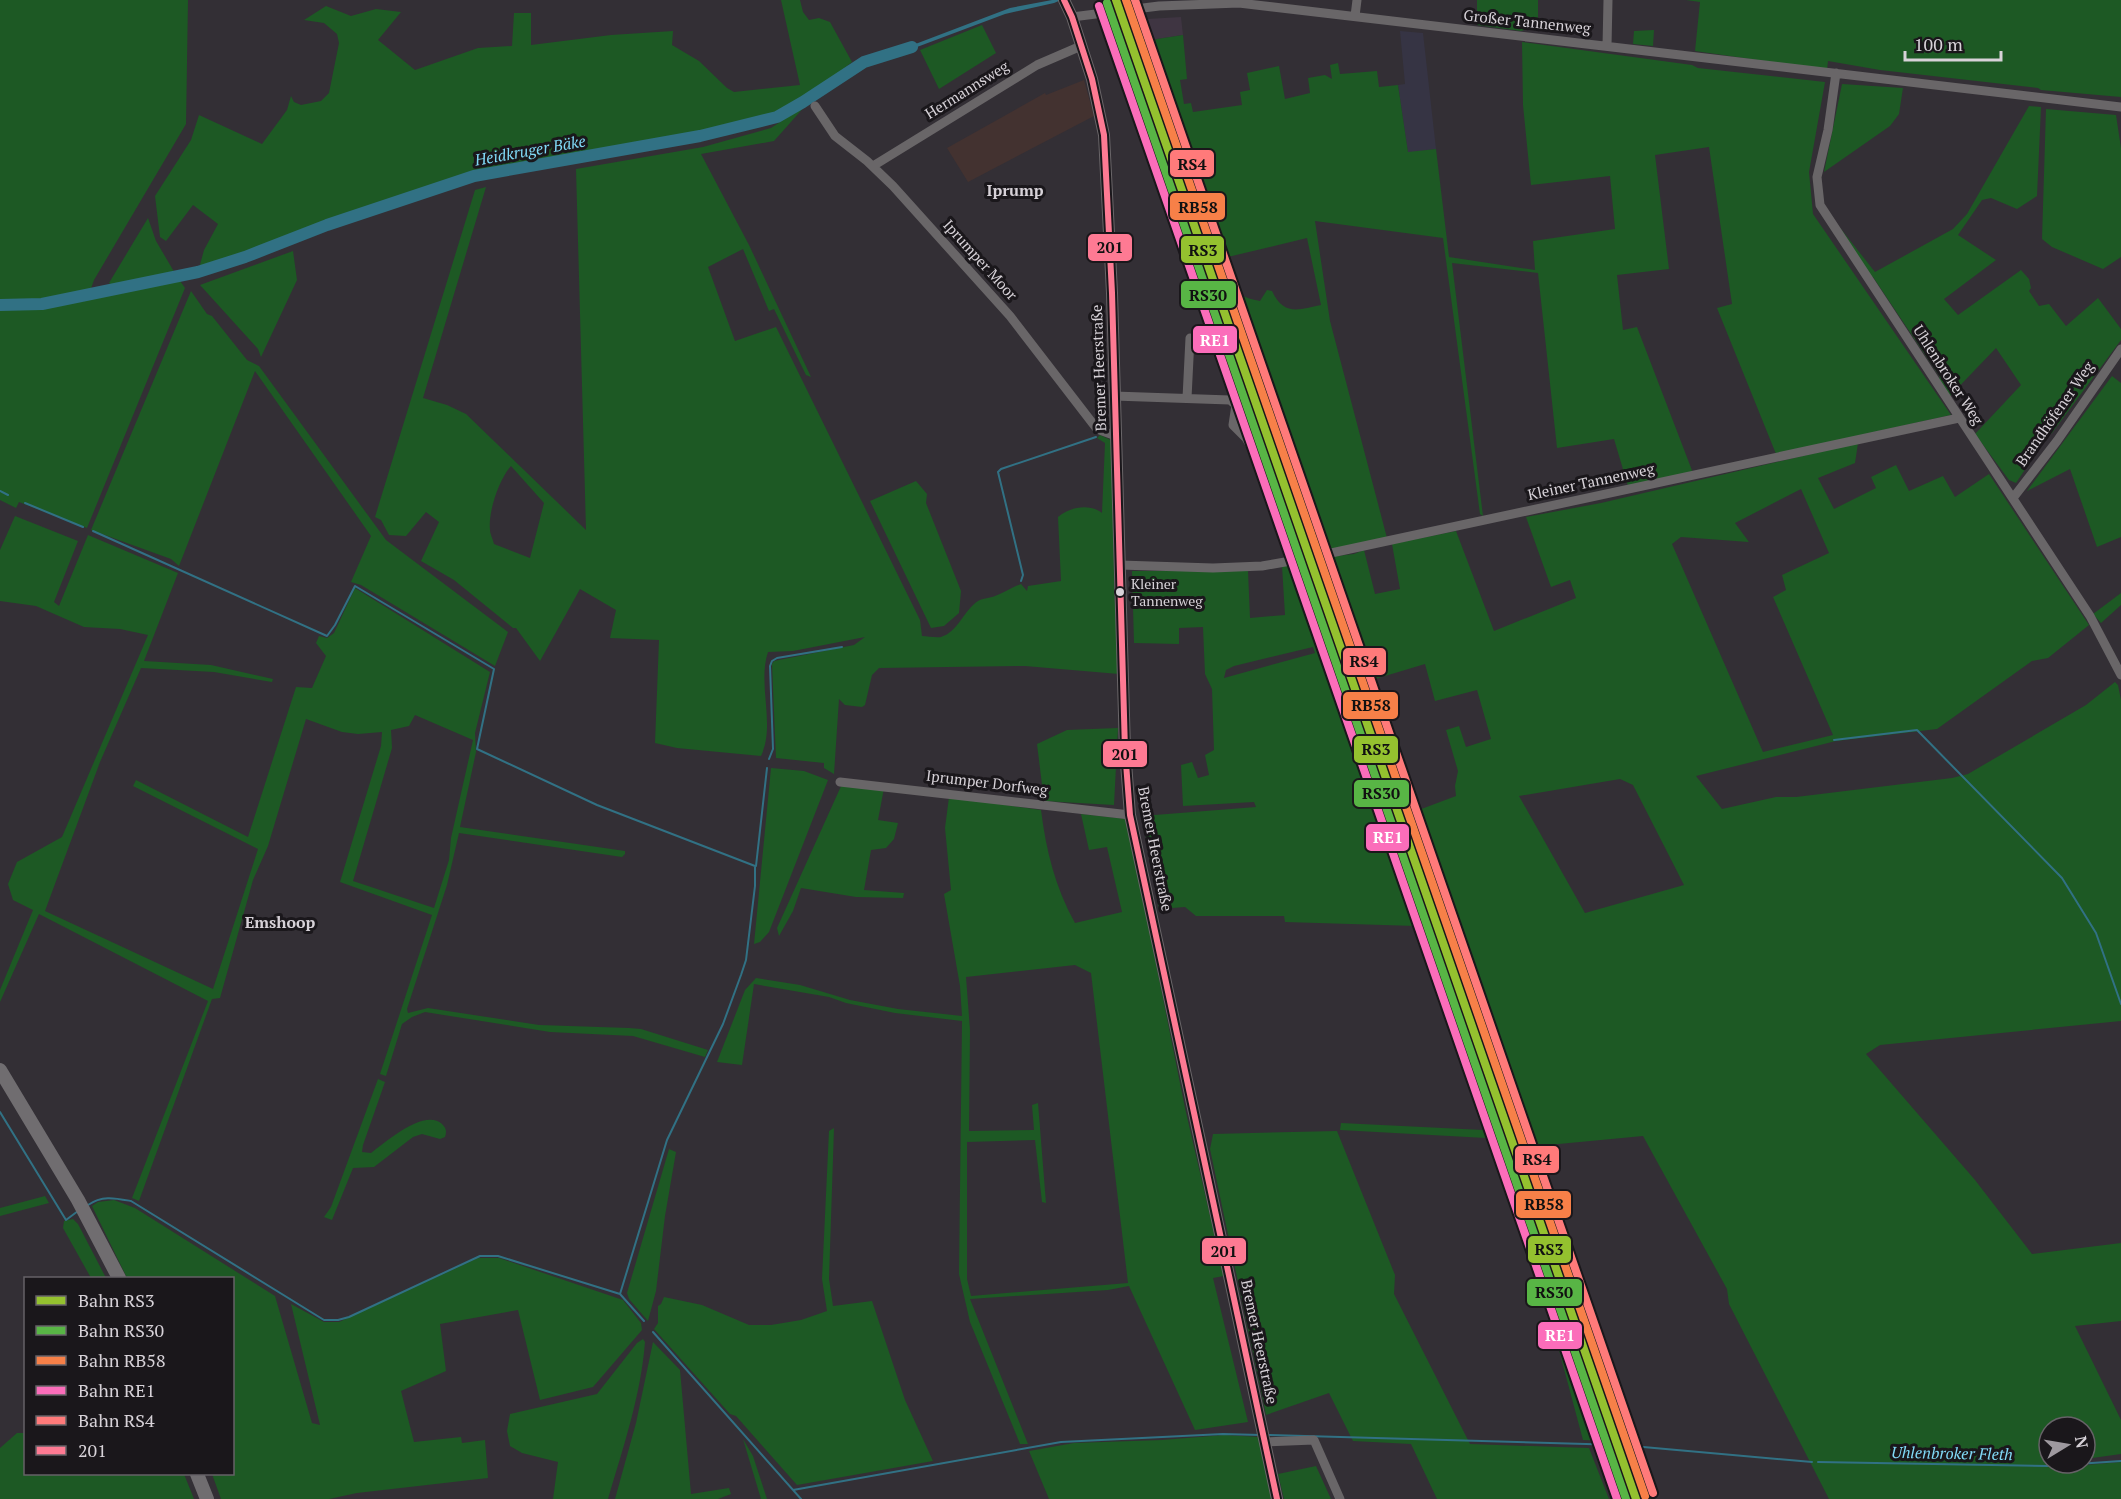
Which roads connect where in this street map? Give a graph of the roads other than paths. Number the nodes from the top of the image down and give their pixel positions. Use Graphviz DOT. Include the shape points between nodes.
graph roads {
  1 [pos="1064,0"];
  2 [pos="1357,0"];
  3 [pos="1608,0"];
  4 [pos="1220,2"];
  5 [pos="1132,4"];
  6 [pos="1355,16"];
  7 [pos="1072,17"];
  8 [pos="1081,46"];
  9 [pos="1607,46"];
  10 [pos="1836,73"];
  11 [pos="815,106"];
  12 [pos="2121,107"];
  13 [pos="873,166"];
  14 [pos="1190,338"];
  15 [pos="2121,349"];
  16 [pos="1114,396"];
  17 [pos="1187,398"];
  18 [pos="1959,418"];
  19 [pos="1116,436"];
  20 [pos="1253,450"];
  21 [pos="2013,498"];
  22 [pos="1120,565"];
  23 [pos="2121,675"];
  24 [pos="840,782"];
  25 [pos="1130,815"];
  26 [pos="0,1070"];
  27 [pos="0,1085"];
  28 [pos="75,1202"];
  29 [pos="84,1218"];
  30 [pos="111,1277"];
  31 [pos="118,1277"];
  32 [pos="1264,1437"];
  33 [pos="197,1475"];
  34 [pos="206,1475"];
  35 [pos="207,1499"];
  36 [pos="215,1499"];
  37 [pos="1277,1499"];
  38 [pos="1340,1499"];
  1 -- 7 [label="main road, Bremer Heerstraße"];
  2 -- 6 [label="street"];
  3 -- 9 [label="street"];
  4 -- 5 [label="street, Großer Tannenweg"];
  4 -- 6 [label="street, Großer Tannenweg"];
  5 -- 7 [label="street, Großer Tannenweg"];
  6 -- 9 [label="street, Großer Tannenweg"];
  7 -- 8 [label="main road, Bremer Heerstraße"];
  8 -- 13 [label="street, Hermannsweg" via="1037,65"];
  8 -- 16 [label="main road, Bremer Heerstraße" via="1104,135"];
  9 -- 10 [label="street, Großer Tannenweg"];
  10 -- 12 [label="street, Großer Tannenweg"];
  10 -- 18 [label="street, Uhlenbroker Weg" via="1817,177 1820,205"];
  11 -- 13 [label="street, Iprumper Moor" via="835,136"];
  13 -- 19 [label="street, Iprumper Moor" via="1010,316 1096,429"];
  14 -- 17 [label="street"];
  15 -- 21 [label="street, Brandhöfener Weg"];
  16 -- 17 [label="street"];
  16 -- 19 [label="main road, Bremer Heerstraße"];
  17 -- 20 [label="street" via="1230,400 1236,405 1233,425"];
  18 -- 21 [label="street, Uhlenbroker Weg"];
  18 -- 22 [label="street, Kleiner Tannenweg" via="1308,558 1262,566 1213,568"];
  19 -- 22 [label="main road, Bremer Heerstraße"];
  21 -- 23 [label="street, Uhlenbroker Weg" via="2090,616"];
  22 -- 25 [label="main road, Bremer Heerstraße"];
  24 -- 25 [label="street, Iprumper Dorfweg"];
  25 -- 32 [label="main road, Bremer Heerstraße"];
  26 -- 28 [label="highway"];
  27 -- 28 [label="highway"];
  28 -- 29 [label="highway"];
  29 -- 30 [label="highway"];
  29 -- 31 [label="highway"];
  32 -- 37 [label="main road, Bremer Heerstraße"];
  32 -- 38 [label="street" via="1314,1440"];
  33 -- 35 [label="highway"];
  34 -- 36 [label="highway"];
}
